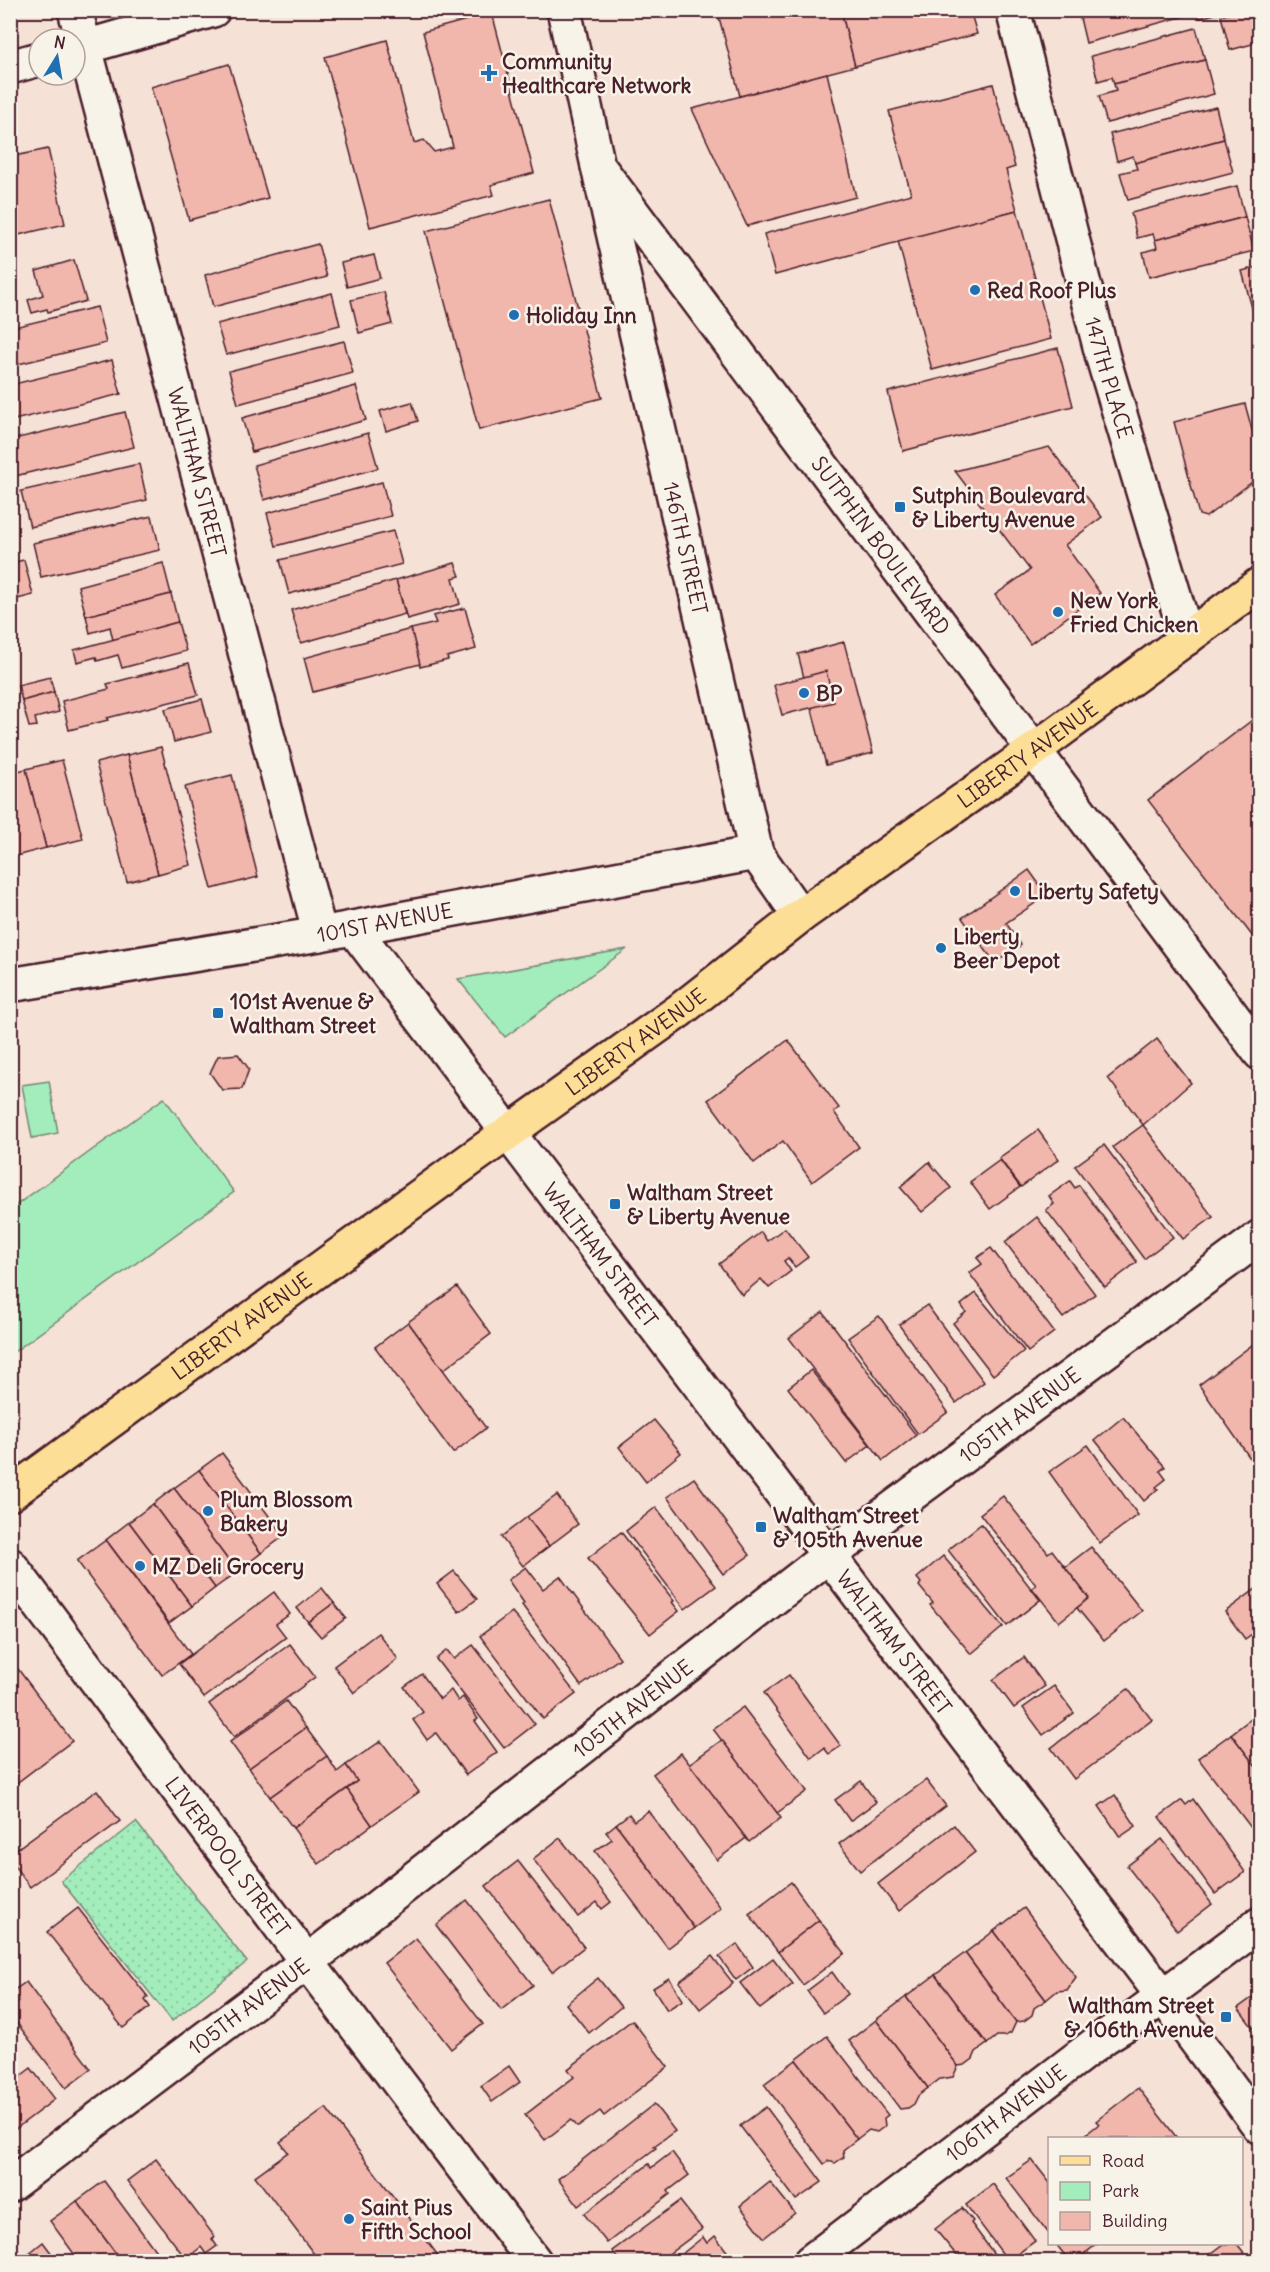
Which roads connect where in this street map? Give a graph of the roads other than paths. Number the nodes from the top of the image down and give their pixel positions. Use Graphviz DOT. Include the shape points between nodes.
graph roads {
  1 [pos="75,10"];
  2 [pos="213,10"];
  3 [pos="564,10"];
  4 [pos="1013,10"];
  5 [pos="77,27"];
  6 [pos="87,47"];
  7 [pos="27,62"];
  8 [pos="10,67"];
  9 [pos="87,75"];
  10 [pos="598,166"];
  11 [pos="1260,584"];
  12 [pos="1187,638"];
  13 [pos="1034,750"];
  14 [pos="756,853"];
  15 [pos="800,916"];
  16 [pos="352,928"];
  17 [pos="320,934"];
  18 [pos="10,985"];
  19 [pos="1260,1053"];
  20 [pos="509,1134"];
  21 [pos="1260,1237"];
  22 [pos="10,1494"];
  23 [pos="828,1556"];
  24 [pos="10,1565"];
  25 [pos="1260,1924"];
  26 [pos="307,1962"];
  27 [pos="1163,1996"];
  28 [pos="1260,2127"];
  29 [pos="10,2185"];
  30 [pos="535,2262"];
  31 [pos="810,2262"];
  1 -- 5 [label="street, WALTHAM STREET"];
  2 -- 6 [label="street"];
  3 -- 10 [label="street, SUTPHIN BOULEVARD"];
  4 -- 12 [label="street, 147TH PLACE" via="1102,358"];
  7 -- 8 [label="street"];
  9 -- 17 [label="street, WALTHAM STREET"];
  10 -- 13 [label="street, SUTPHIN BOULEVARD"];
  10 -- 14 [label="street, 146TH STREET"];
  11 -- 12 [label="main road, LIBERTY AVENUE"];
  12 -- 13 [label="main road, LIBERTY AVENUE"];
  13 -- 15 [label="main road, LIBERTY AVENUE"];
  13 -- 19 [label="street, SUTPHIN BOULEVARD"];
  14 -- 15 [label="street, 146TH STREET"];
  14 -- 16 [label="street, 101ST AVENUE"];
  15 -- 20 [label="main road, LIBERTY AVENUE" via="679,1011"];
  16 -- 17 [label="street, 101ST AVENUE"];
  16 -- 20 [label="street, WALTHAM STREET"];
  17 -- 18 [label="street, 101ST AVENUE"];
  20 -- 22 [label="main road, LIBERTY AVENUE"];
  20 -- 23 [label="street, WALTHAM STREET"];
  21 -- 23 [label="street, 105TH AVENUE"];
  23 -- 26 [label="street, 105TH AVENUE"];
  23 -- 27 [label="street, WALTHAM STREET"];
  24 -- 26 [label="street, LIVERPOOL STREET"];
  25 -- 27 [label="street, 106TH AVENUE"];
  26 -- 29 [label="street, 105TH AVENUE"];
  26 -- 30 [label="street, LIVERPOOL STREET"];
  27 -- 28 [label="street, WALTHAM STREET"];
  27 -- 31 [label="street, 106TH AVENUE"];
}
